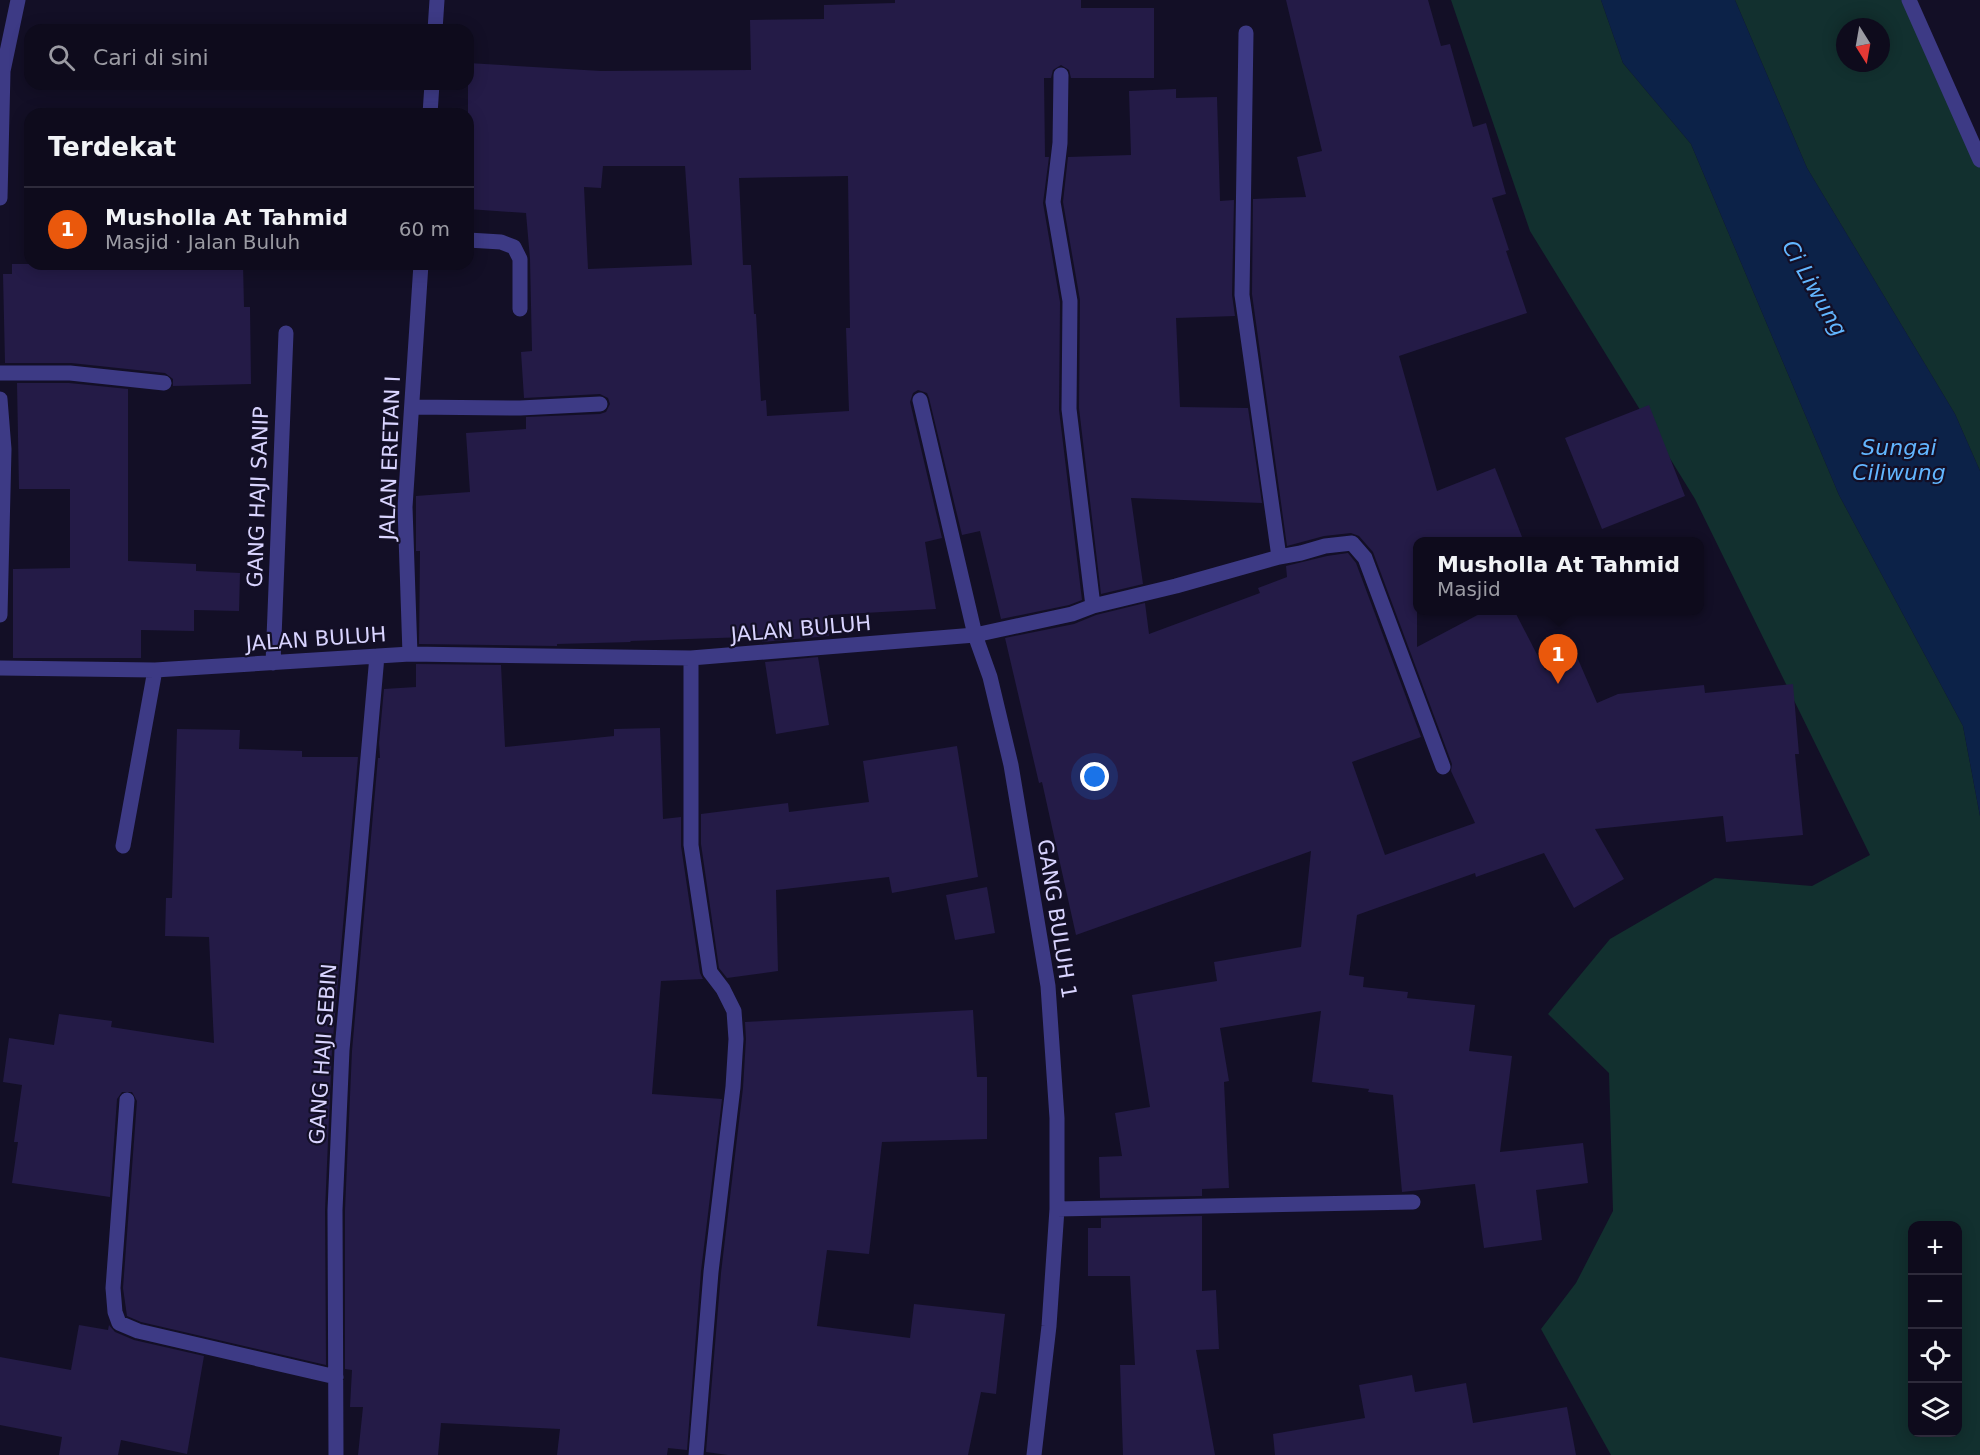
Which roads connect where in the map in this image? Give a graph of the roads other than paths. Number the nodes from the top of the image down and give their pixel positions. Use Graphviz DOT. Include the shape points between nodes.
graph roads {
  1 [pos="18,0"];
  2 [pos="437,0"];
  3 [pos="1909,0"];
  4 [pos="435,24"];
  5 [pos="1246,33"];
  6 [pos="1061,75"];
  7 [pos="432,90"];
  8 [pos="430,108"];
  9 [pos="1980,160"];
  10 [pos="0,198"];
  11 [pos="474,240"];
  12 [pos="421,270"];
  13 [pos="520,309"];
  14 [pos="286,333"];
  15 [pos="0,373"];
  16 [pos="164,383"];
  17 [pos="0,399"];
  18 [pos="920,400"];
  19 [pos="600,404"];
  20 [pos="412,407"];
  21 [pos="1279,557"];
  22 [pos="1093,606"];
  23 [pos="0,615"];
  24 [pos="975,635"];
  25 [pos="410,654"];
  26 [pos="377,656"];
  27 [pos="691,658"];
  28 [pos="273,663"];
  29 [pos="0,668"];
  30 [pos="155,670"];
  31 [pos="1443,767"];
  32 [pos="123,846"];
  33 [pos="128,1100"];
  34 [pos="1413,1202"];
  35 [pos="1058,1209"];
  36 [pos="336,1377"];
  37 [pos="336,1455"];
  38 [pos="696,1455"];
  39 [pos="1034,1455"];
  1 -- 10 [label="street" via="3,71"];
  2 -- 4 [label="street"];
  3 -- 9 [label="street"];
  5 -- 21 [label="street" via="1242,295"];
  6 -- 22 [label="street" via="1060,143 1053,202 1070,301 1069,409"];
  7 -- 8 [label="street"];
  11 -- 13 [label="street" via="514,247 520,259"];
  12 -- 20 [label="street, JALAN ERETAN I"];
  14 -- 28 [label="street, GANG HAJI SANIP"];
  15 -- 16 [label="street" via="69,374"];
  17 -- 23 [label="street" via="4,449"];
  18 -- 24 [label="street, GANG BULUH 1"];
  19 -- 20 [label="street"];
  20 -- 25 [label="street, JALAN ERETAN I" via="405,507"];
  21 -- 22 [label="street, JALAN BULUH"];
  21 -- 31 [label="street, JALAN BULUH" via="1352,543 1365,558"];
  22 -- 24 [label="street, JALAN BULUH"];
  24 -- 27 [label="street, JALAN BULUH"];
  24 -- 35 [label="street, GANG BULUH 1" via="990,677 1011,765 1048,986 1057,1118"];
  25 -- 26 [label="street, JALAN BULUH"];
  25 -- 27 [label="street, JALAN BULUH"];
  26 -- 28 [label="street, JALAN BULUH"];
  26 -- 36 [label="street, GANG HAJI SEBIN" via="342,1050 335,1210"];
  27 -- 38 [label="street" via="691,845 710,972 734,1011 736,1040"];
  28 -- 30 [label="street, JALAN BULUH"];
  29 -- 30 [label="street, JALAN BULUH"];
  30 -- 32 [label="street"];
  33 -- 36 [label="street" via="113,1288 119,1323 138,1331"];
  34 -- 35 [label="street"];
  35 -- 39 [label="street, GANG BULUH 1"];
  36 -- 37 [label="street, GANG HAJI SEBIN"];
}
